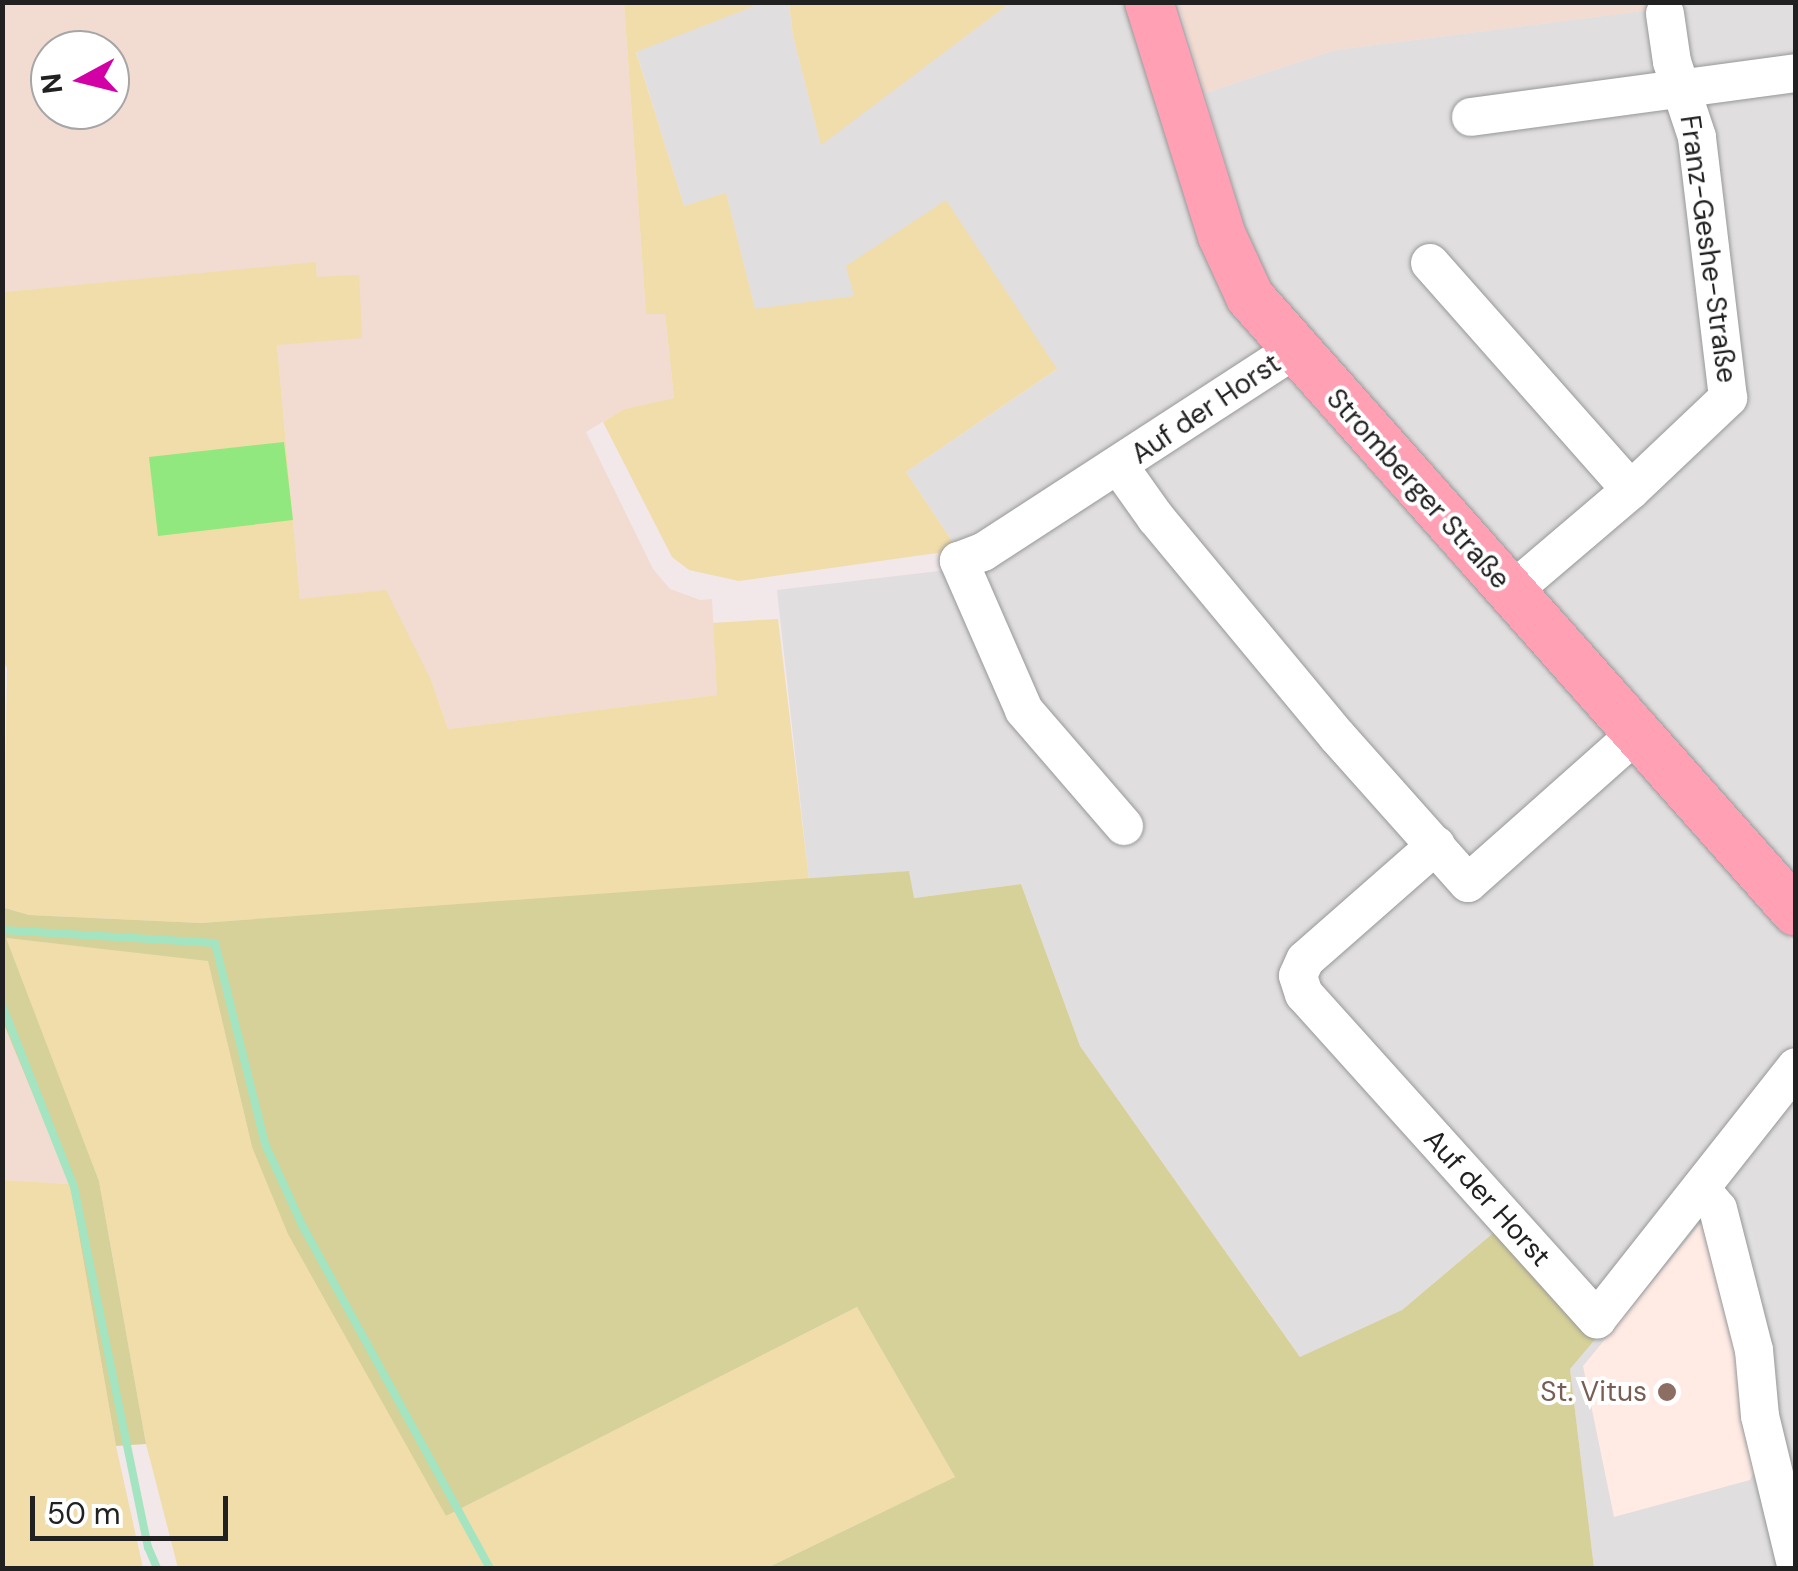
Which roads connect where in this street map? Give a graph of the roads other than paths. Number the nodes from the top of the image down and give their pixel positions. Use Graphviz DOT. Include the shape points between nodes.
graph roads {
  1 [pos="1149,2"];
  2 [pos="1665,14"];
  3 [pos="1796,73"];
  4 [pos="1683,87"];
  5 [pos="1472,117"];
  6 [pos="1430,263"];
  7 [pos="1293,351"];
  8 [pos="1119,466"];
  9 [pos="1631,490"];
  10 [pos="1510,592"];
  11 [pos="1637,733"];
  12 [pos="1124,826"];
  13 [pos="1436,844"];
  14 [pos="1796,912"];
  15 [pos="1796,1068"];
  16 [pos="1700,1190"];
  17 [pos="1796,1564"];
  1 -- 7 [label="main road, Stromberger Straße" via="1222,236 1250,297"];
  2 -- 4 [label="street, Franz-Geshe-Straße"];
  3 -- 4 [label="street, Franz-Geshe-Straße"];
  4 -- 5 [label="street, Franz-Geshe-Straße"];
  4 -- 9 [label="street, Franz-Geshe-Straße" via="1697,137 1728,398"];
  6 -- 9 [label="street"];
  7 -- 8 [label="street, Auf der Horst"];
  7 -- 10 [label="main road, Stromberger Straße"];
  8 -- 12 [label="street, Auf der Horst" via="959,561 1024,710"];
  8 -- 13 [label="street, Auf der Horst" via="1337,736"];
  9 -- 10 [label="street, Franz-Geshe-Straße"];
  10 -- 11 [label="main road, Stromberger Straße"];
  11 -- 13 [label="street, Auf der Horst" via="1468,882"];
  11 -- 14 [label="main road, Stromberger Straße"];
  13 -- 16 [label="street, Auf der Horst" via="1305,960 1298,976 1304,994 1597,1320"];
  15 -- 16 [label="street, Auf der Horst"];
  16 -- 17 [label="street" via="1718,1208"];
}
